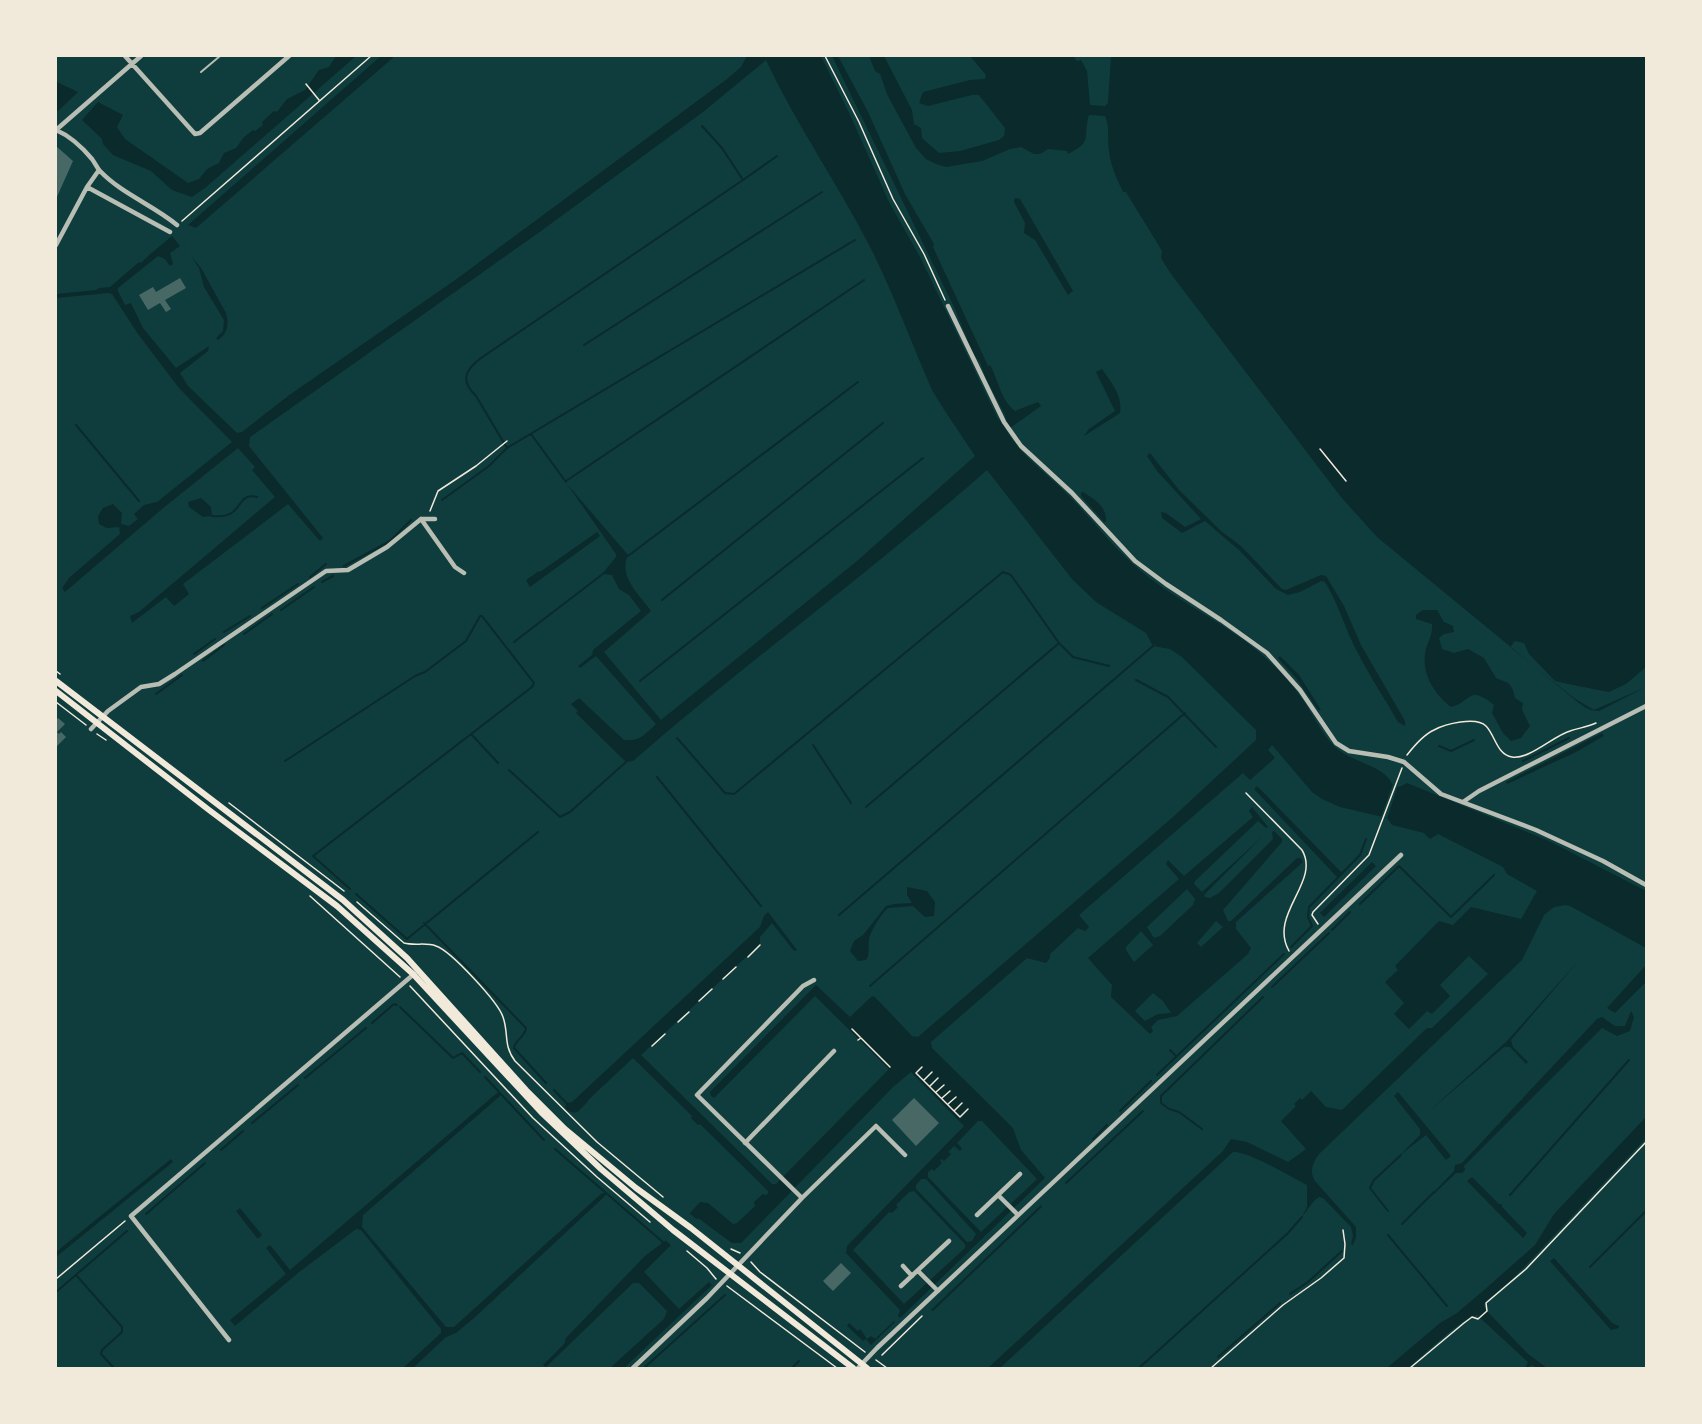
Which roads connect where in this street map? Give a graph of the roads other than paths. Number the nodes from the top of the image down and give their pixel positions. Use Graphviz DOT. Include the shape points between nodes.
graph roads {
  1 [pos="125,56"];
  2 [pos="141,56"];
  3 [pos="220,56"];
  4 [pos="289,56"];
  5 [pos="132,63"];
  6 [pos="201,72"];
  7 [pos="56,130"];
  8 [pos="99,170"];
  9 [pos="87,187"];
  10 [pos="177,225"];
  11 [pos="170,232"];
  12 [pos="56,245"];
  13 [pos="948,306"];
  14 [pos="421,519"];
  15 [pos="435,519"];
  16 [pos="464,573"];
  17 [pos="56,681"];
  18 [pos="56,691"];
  19 [pos="1647,706"];
  20 [pos="100,721"];
  21 [pos="91,729"];
  22 [pos="1462,802"];
  23 [pos="1401,855"];
  24 [pos="1647,885"];
  25 [pos="404,961"];
  26 [pos="416,972"];
  27 [pos="814,980"];
  28 [pos="834,1051"];
  29 [pos="745,1143"];
  30 [pos="905,1155"];
  31 [pos="1020,1174"];
  32 [pos="998,1196"];
  33 [pos="802,1198"];
  34 [pos="1016,1214"];
  35 [pos="977,1215"];
  36 [pos="949,1241"];
  37 [pos="737,1266"];
  38 [pos="903,1266"];
  39 [pos="918,1270"];
  40 [pos="729,1274"];
  41 [pos="912,1276"];
  42 [pos="902,1286"];
  43 [pos="936,1290"];
  44 [pos="229,1340"];
  45 [pos="862,1367"];
  46 [pos="633,1368"];
  47 [pos="853,1368"];
  1 -- 5 [label="street"];
  2 -- 5 [label="street"];
  3 -- 6 [label="lane"];
  4 -- 5 [label="street" via="200,134 190,130"];
  5 -- 7 [label="street"];
  7 -- 8 [label="street" via="74,141"];
  8 -- 9 [label="street"];
  8 -- 10 [label="street"];
  9 -- 11 [label="street"];
  9 -- 12 [label="street"];
  13 -- 22 [label="street" via="1006,425 1135,561 1267,653 1300,690 1336,743 1360,754 1404,762 1441,794"];
  14 -- 15 [label="street"];
  14 -- 16 [label="street" via="455,567"];
  14 -- 20 [label="street" via="387,547 348,570 326,571 159,684 141,687"];
  17 -- 20 [label="main road"];
  18 -- 20 [label="main road"];
  19 -- 22 [label="street"];
  20 -- 21 [label="street"];
  20 -- 25 [label="main road"];
  20 -- 25 [label="main road" via="343,900"];
  22 -- 24 [label="street" via="1550,836"];
  23 -- 34 [label="street"];
  25 -- 26 [label="main road"];
  26 -- 37 [label="main road" via="545,1110"];
  26 -- 40 [label="main road" via="541,1112 601,1169"];
  26 -- 44 [label="street" via="130,1216"];
  27 -- 29 [label="street" via="803,986 696,1095"];
  28 -- 29 [label="street"];
  29 -- 33 [label="street"];
  30 -- 33 [label="street" via="876,1126"];
  31 -- 32 [label="street"];
  32 -- 34 [label="street"];
  32 -- 35 [label="street"];
  33 -- 37 [label="street"];
  34 -- 43 [label="street"];
  36 -- 39 [label="street"];
  37 -- 40 [label="street"];
  37 -- 45 [label="main road"];
  38 -- 41 [label="street"];
  39 -- 41 [label="street"];
  39 -- 43 [label="street"];
  40 -- 46 [label="street"];
  40 -- 47 [label="main road"];
  41 -- 42 [label="street"];
  43 -- 45 [label="street"];
}
